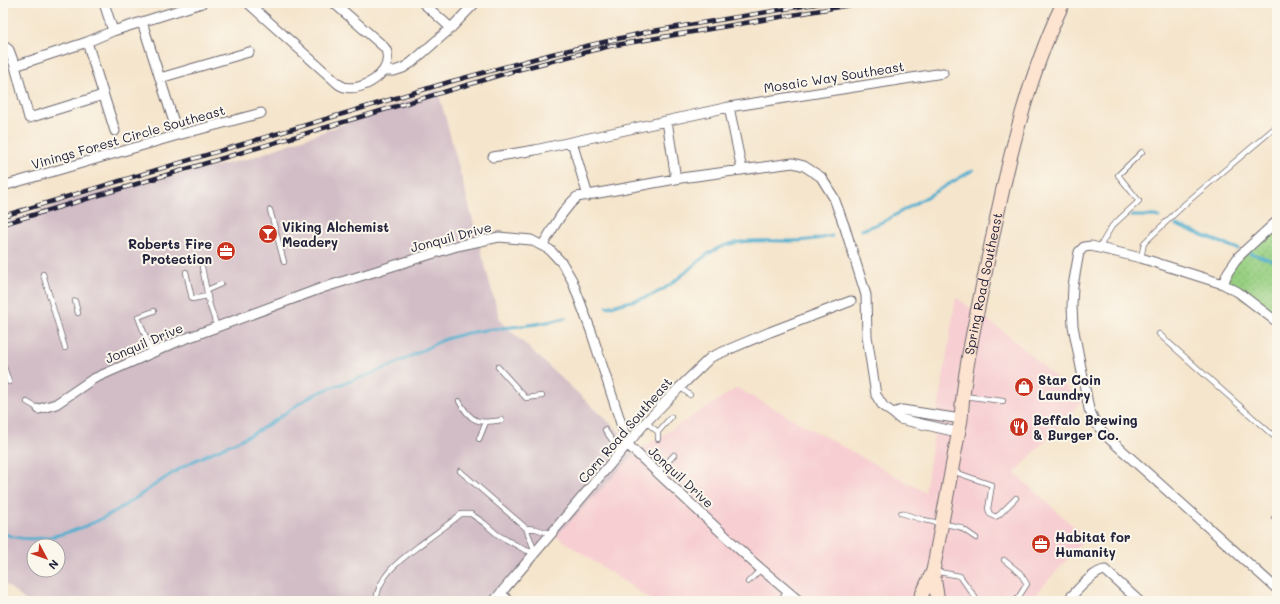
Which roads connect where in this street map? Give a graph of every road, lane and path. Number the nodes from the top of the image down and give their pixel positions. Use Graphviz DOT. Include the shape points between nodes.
graph roads {
  1 [pos="104,3"];
  2 [pos="202,3"];
  3 [pos="248,3"];
  4 [pos="334,3"];
  5 [pos="423,3"];
  6 [pos="475,3"];
  7 [pos="1063,3"];
  8 [pos="142,22"];
  9 [pos="451,28"];
  10 [pos="113,31"];
  11 [pos="87,42"];
  12 [pos="3,45"];
  13 [pos="249,52"];
  14 [pos="15,66"];
  15 [pos="383,71"];
  16 [pos="943,72"];
  17 [pos="160,78"];
  18 [pos="103,95"];
  19 [pos="729,107"];
  20 [pos="261,113"];
  21 [pos="667,121"];
  22 [pos="1277,126"];
  23 [pos="115,131"];
  24 [pos="178,135"];
  25 [pos="572,142"];
  26 [pos="1142,152"];
  27 [pos="493,157"];
  28 [pos="742,170"];
  29 [pos="676,179"];
  30 [pos="3,186"];
  31 [pos="588,196"];
  32 [pos="270,210"];
  33 [pos="1277,220"];
  34 [pos="542,246"];
  35 [pos="1099,248"];
  36 [pos="1142,258"];
  37 [pos="284,262"];
  38 [pos="202,267"];
  39 [pos="186,272"];
  40 [pos="43,274"];
  41 [pos="221,284"];
  42 [pos="1223,284"];
  43 [pos="207,290"];
  44 [pos="208,296"];
  45 [pos="75,301"];
  46 [pos="851,301"];
  47 [pos="154,311"];
  48 [pos="78,313"];
  49 [pos="1277,322"];
  50 [pos="217,327"];
  51 [pos="1159,334"];
  52 [pos="65,348"];
  53 [pos="152,353"];
  54 [pos="4,367"];
  55 [pos="498,367"];
  56 [pos="9,382"];
  57 [pos="680,387"];
  58 [pos="542,396"];
  59 [pos="690,396"];
  60 [pos="962,396"];
  61 [pos="459,401"];
  62 [pos="1003,401"];
  63 [pos="27,402"];
  64 [pos="39,409"];
  65 [pos="893,413"];
  66 [pos="671,417"];
  67 [pos="961,419"];
  68 [pos="502,420"];
  69 [pos="486,422"];
  70 [pos="646,422"];
  71 [pos="605,430"];
  72 [pos="658,432"];
  73 [pos="957,432"];
  74 [pos="479,439"];
  75 [pos="658,439"];
  76 [pos="1277,439"];
  77 [pos="628,445"];
  78 [pos="621,453"];
  79 [pos="674,455"];
  80 [pos="460,471"];
  81 [pos="950,471"];
  82 [pos="658,473"];
  83 [pos="1016,498"];
  84 [pos="901,513"];
  85 [pos="946,523"];
  86 [pos="526,528"];
  87 [pos="552,534"];
  88 [pos="976,538"];
  89 [pos="536,553"];
  90 [pos="1004,560"];
  91 [pos="762,568"];
  92 [pos="933,571"];
  93 [pos="748,582"];
  94 [pos="1277,589"];
  95 [pos="788,591"];
  96 [pos="501,594"];
  97 [pos="977,600"];
  98 [pos="376,601"];
  99 [pos="494,601"];
  100 [pos="509,601"];
  101 [pos="779,601"];
  102 [pos="799,601"];
  103 [pos="919,601"];
  104 [pos="938,601"];
  105 [pos="1016,601"];
  106 [pos="1067,601"];
  107 [pos="1139,601"];
  1 -- 10 [label="street"];
  2 -- 8 [label="street"];
  3 -- 15 [label="street" via="344,87 364,85"];
  4 -- 15 [label="street" via="383,46 388,59"];
  5 -- 9 [label="street"];
  6 -- 9 [label="street"];
  7 -- 60 [label="main road, Spring Road Southeast" via="1056,16 1019,122 1004,180"];
  8 -- 10 [label="street"];
  8 -- 17 [label="street"];
  9 -- 15 [label="street" via="407,66 394,71"];
  10 -- 11 [label="street"];
  11 -- 14 [label="street"];
  11 -- 18 [label="street, Vinings Forest Circle Southeast"];
  12 -- 14 [label="street" via="9,50"];
  13 -- 17 [label="street"];
  14 -- 18 [label="street" via="29,118"];
  16 -- 19 [label="street, Mosaic Way Southeast"];
  17 -- 24 [label="street"];
  18 -- 23 [label="street, Vinings Forest Circle Southeast"];
  19 -- 21 [label="street, Mosaic Way Southeast"];
  19 -- 28 [label="street"];
  20 -- 24 [label="street, Vinings Forest Circle Southeast"];
  21 -- 25 [label="street, Mosaic Way Southeast"];
  21 -- 29 [label="street"];
  22 -- 36 [label="lane" via="1186,203 1144,243"];
  24 -- 30 [label="street, Vinings Forest Circle Southeast"];
  25 -- 27 [label="street, Mosaic Way Southeast"];
  25 -- 31 [label="street"];
  26 -- 35 [label="lane" via="1118,175 1139,201 1112,226"];
  28 -- 29 [label="street"];
  28 -- 65 [label="street" via="793,164 804,166 820,177 834,198 866,295 867,336 876,395 883,406"];
  29 -- 31 [label="street"];
  31 -- 34 [label="street" via="577,198 570,204"];
  32 -- 37 [label="lane"];
  33 -- 42 [label="street" via="1239,256"];
  34 -- 50 [label="street, Jonquil Drive" via="531,240 499,237 457,246 322,288"];
  34 -- 77 [label="street, Jonquil Drive" via="550,250 562,263 572,280"];
  35 -- 36 [label="street"];
  35 -- 94 [label="street" via="1084,247 1079,252 1072,306 1073,326 1089,409 1094,420 1104,434"];
  36 -- 42 [label="street"];
  38 -- 43 [label="lane"];
  39 -- 44 [label="lane" via="192,299"];
  40 -- 52 [label="lane"];
  41 -- 43 [label="lane"];
  42 -- 49 [label="street" via="1244,296"];
  43 -- 44 [label="lane"];
  44 -- 50 [label="lane"];
  45 -- 48 [label="lane"];
  46 -- 57 [label="street, Corn Road Southeast" via="711,357"];
  47 -- 53 [label="lane" via="138,317"];
  50 -- 53 [label="street, Jonquil Drive"];
  51 -- 76 [label="lane"];
  53 -- 64 [label="street, Jonquil Drive" via="93,379 56,404"];
  54 -- 56 [label="lane"];
  55 -- 58 [label="lane" via="526,398"];
  57 -- 59 [label="lane"];
  57 -- 70 [label="street, Corn Road Southeast"];
  60 -- 62 [label="lane"];
  60 -- 67 [label="main road, Spring Road Southeast"];
  61 -- 69 [label="lane" via="465,413"];
  63 -- 64 [label="lane"];
  65 -- 67 [label="street" via="902,410"];
  65 -- 73 [label="street" via="900,419"];
  66 -- 72 [label="lane"];
  67 -- 73 [label="main road, Spring Road Southeast"];
  68 -- 69 [label="lane"];
  69 -- 74 [label="lane"];
  70 -- 72 [label="lane"];
  70 -- 77 [label="street, Corn Road Southeast"];
  71 -- 78 [label="lane"];
  72 -- 75 [label="lane"];
  73 -- 81 [label="main road, Spring Road Southeast"];
  77 -- 78 [label="street, Corn Road Southeast"];
  77 -- 82 [label="street, Jonquil Drive"];
  78 -- 87 [label="street, Corn Road Southeast"];
  79 -- 82 [label="lane"];
  80 -- 86 [label="lane"];
  81 -- 83 [label="lane" via="992,485 988,509 994,517"];
  81 -- 85 [label="main road, Spring Road Southeast"];
  82 -- 91 [label="street, Jonquil Drive"];
  84 -- 85 [label="lane"];
  85 -- 88 [label="lane" via="960,527"];
  85 -- 92 [label="main road, Spring Road Southeast"];
  86 -- 87 [label="lane"];
  86 -- 89 [label="lane"];
  87 -- 89 [label="street, Corn Road Southeast"];
  89 -- 96 [label="street, Corn Road Southeast"];
  89 -- 98 [label="lane" via="498,535 471,514 461,514 399,560 384,578 377,592"];
  90 -- 105 [label="lane" via="1020,573 1028,584"];
  91 -- 93 [label="lane"];
  91 -- 95 [label="street, Jonquil Drive"];
  92 -- 97 [label="lane" via="960,576"];
  92 -- 103 [label="main road, Spring Road Southeast"];
  92 -- 104 [label="main road, Spring Road Southeast"];
  95 -- 101 [label="lane"];
  95 -- 102 [label="street, Jonquil Drive"];
  96 -- 99 [label="street, Corn Road Southeast"];
  96 -- 100 [label="street"];
  106 -- 107 [label="street" via="1100,570 1105,570"];
}
